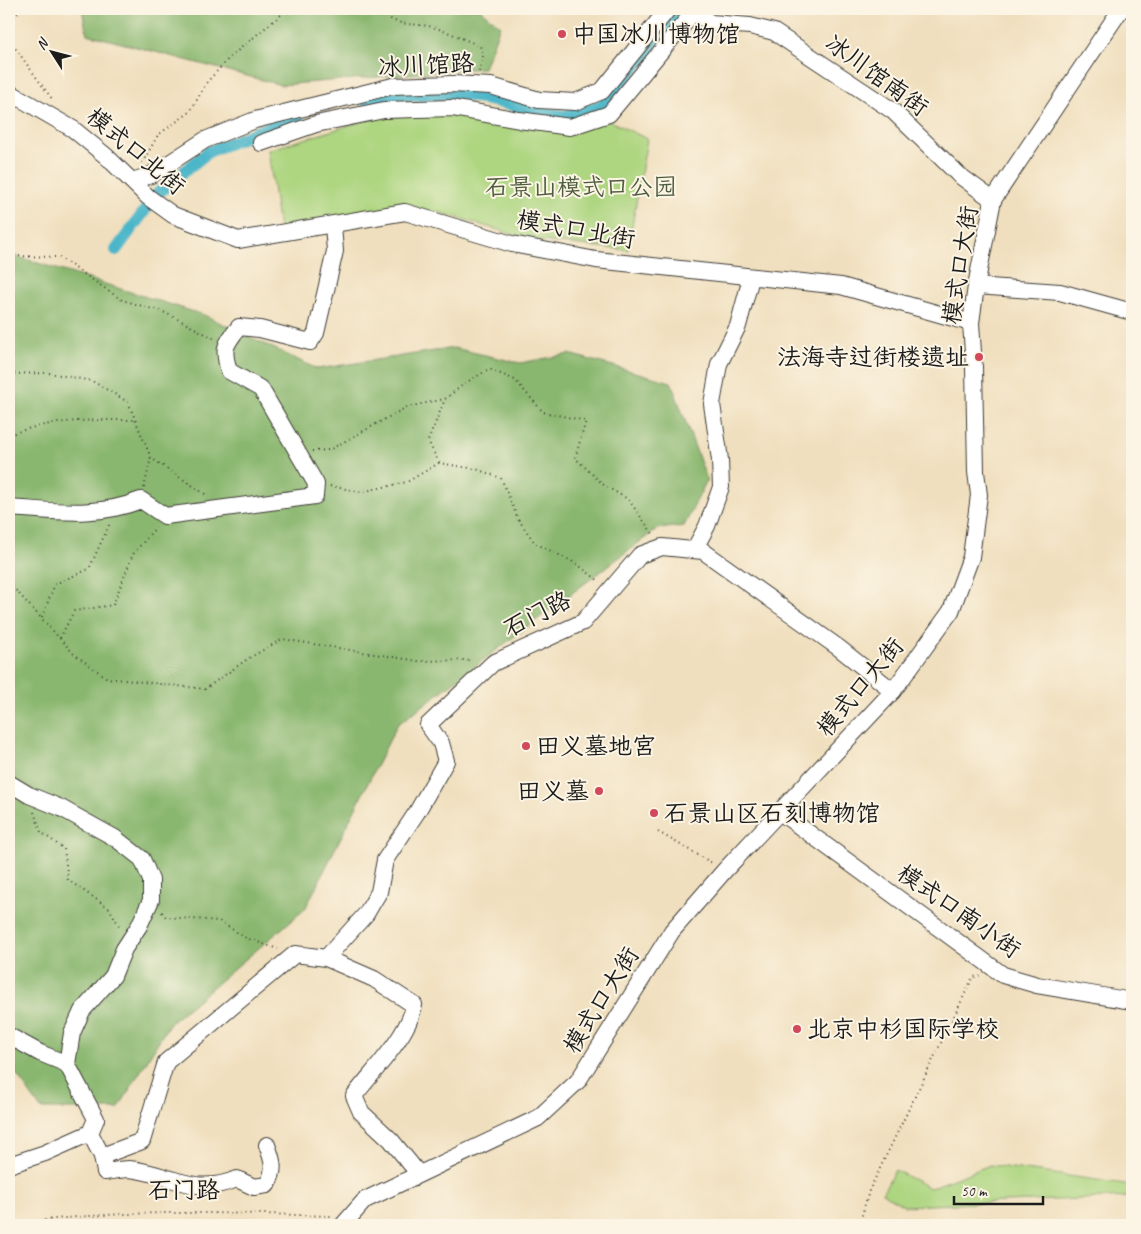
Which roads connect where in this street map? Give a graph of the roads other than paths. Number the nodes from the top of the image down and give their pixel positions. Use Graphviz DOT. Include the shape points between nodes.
graph roads {
  1 [pos="668,9"];
  2 [pos="1121,9"];
  3 [pos="692,10"];
  4 [pos="9,92"];
  5 [pos="261,143"];
  6 [pos="132,181"];
  7 [pos="993,200"];
  8 [pos="333,225"];
  9 [pos="751,278"];
  10 [pos="976,286"];
  11 [pos="1132,312"];
  12 [pos="971,323"];
  13 [pos="9,508"];
  14 [pos="694,550"];
  15 [pos="893,691"];
  16 [pos="9,783"];
  17 [pos="780,812"];
  18 [pos="326,958"];
  19 [pos="1132,1001"];
  20 [pos="9,1036"];
  21 [pos="68,1064"];
  22 [pos="90,1132"];
  23 [pos="267,1145"];
  24 [pos="102,1156"];
  25 [pos="9,1165"];
  26 [pos="418,1173"];
  27 [pos="345,1222"];
  1 -- 6 [label="street, 冰川馆路" via="602,91 574,102 539,100 491,86 393,86 255,120 205,140 151,175"];
  2 -- 7 [label="street, 模式口大街"];
  3 -- 5 [label="street" via="609,114 570,127 452,108 384,110 316,124"];
  3 -- 7 [label="street, 冰川馆南街" via="711,22 774,32 893,111 959,175"];
  4 -- 6 [label="street, 模式口北街" via="62,122"];
  6 -- 8 [label="street, 模式口北街" via="173,215 238,240"];
  7 -- 10 [label="street, 模式口大街"];
  8 -- 9 [label="street, 模式口北街" via="405,212 512,244 596,260"];
  8 -- 13 [label="street" via="335,251 316,333 310,342 260,328 239,327 226,344 224,356 229,371 261,388 316,484 315,496 165,516 141,500 117,509 81,513"];
  9 -- 12 [label="street, 模式口北街" via="841,286"];
  9 -- 14 [label="street" via="738,326 719,364 712,404 721,487"];
  10 -- 11 [label="street" via="1060,292"];
  10 -- 12 [label="street, 模式口大街"];
  12 -- 15 [label="street, 模式口大街" via="979,495 971,557 951,611"];
  14 -- 15 [label="street, 石门路" via="703,551 839,648"];
  14 -- 18 [label="street, 石门路" via="662,547 640,555 583,622 492,663 428,725 441,743 446,761 385,860 379,892 366,914"];
  15 -- 17 [label="street, 模式口大街"];
  16 -- 21 [label="street" via="108,834 142,858 151,880 151,900 139,926 113,976 82,1011 72,1033"];
  17 -- 19 [label="street, 模式口南小街" via="1003,975 1037,985"];
  17 -- 26 [label="street, 模式口大街" via="672,931 578,1081 538,1118"];
  18 -- 24 [label="street" via="295,954 166,1062 142,1141"];
  18 -- 26 [label="street" via="374,979 414,1005 412,1015 394,1045 354,1096 361,1112 391,1140"];
  20 -- 21 [label="street"];
  21 -- 22 [label="street" via="96,1119"];
  22 -- 24 [label="street"];
  22 -- 25 [label="street" via="46,1153"];
  23 -- 24 [label="street" via="274,1161 273,1175 268,1185 254,1187 237,1179 200,1187 129,1169 106,1172"];
  26 -- 27 [label="street, 模式口大街" via="366,1200"];
}
